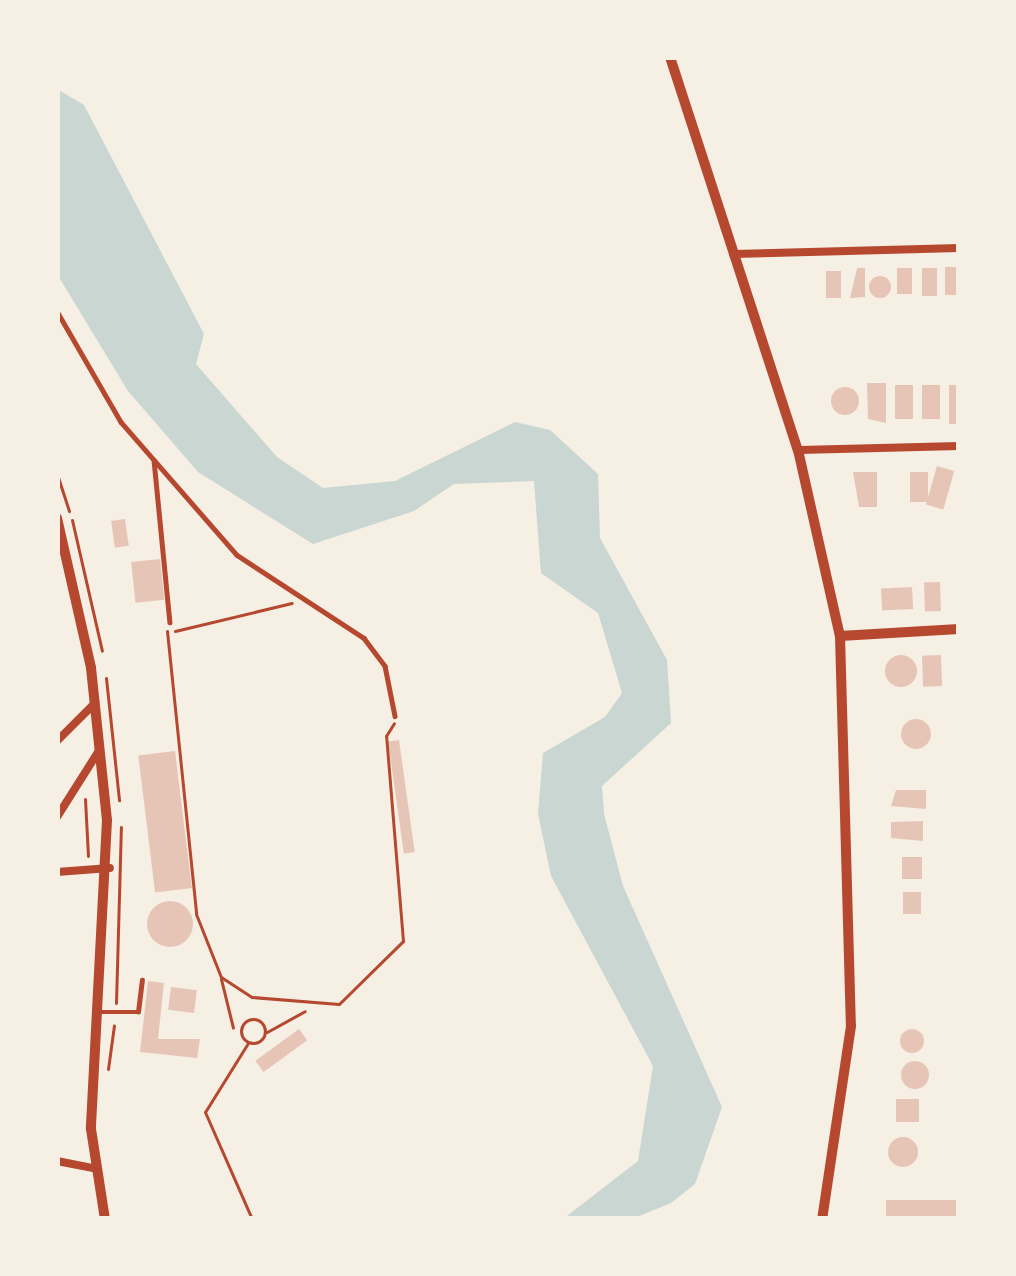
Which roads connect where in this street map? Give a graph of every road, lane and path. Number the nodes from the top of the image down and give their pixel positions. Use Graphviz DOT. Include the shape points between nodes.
graph roads {
  1 [pos="670,57"];
  2 [pos="959,248"];
  3 [pos="731,254"];
  4 [pos="57,311"];
  5 [pos="959,446"];
  6 [pos="797,450"];
  7 [pos="154,460"];
  8 [pos="57,518"];
  9 [pos="306,600"];
  10 [pos="170,622"];
  11 [pos="959,629"];
  12 [pos="167,632"];
  13 [pos="840,636"];
  14 [pos="97,703"];
  15 [pos="394,716"];
  16 [pos="57,741"];
  17 [pos="102,748"];
  18 [pos="86,799"];
  19 [pos="57,817"];
  20 [pos="88,856"];
  21 [pos="110,868"];
  22 [pos="57,872"];
  23 [pos="220,977"];
  24 [pos="142,980"];
  25 [pos="307,1010"];
  26 [pos="101,1012"];
  27 [pos="241,1028"];
  28 [pos="266,1032"];
  29 [pos="248,1042"];
  30 [pos="57,1161"];
  31 [pos="93,1168"];
  32 [pos="105,1219"];
  33 [pos="252,1219"];
  34 [pos="822,1219"];
  1 -- 3 [label="main road"];
  2 -- 3 [label="street"];
  3 -- 6 [label="main road"];
  4 -- 7 [label="lane"];
  5 -- 6 [label="street"];
  6 -- 13 [label="main road"];
  7 -- 9 [label="lane" via="237,555"];
  7 -- 10 [label="lane"];
  8 -- 14 [label="main road"];
  9 -- 12 [label="path"];
  9 -- 15 [label="lane" via="386,666"];
  10 -- 12 [label="path"];
  11 -- 13 [label="main road"];
  12 -- 23 [label="path" via="196,914"];
  13 -- 34 [label="main road" via="851,1026"];
  14 -- 16 [label="street"];
  14 -- 17 [label="main road"];
  15 -- 25 [label="path" via="386,736 403,941 363,990"];
  17 -- 19 [label="street"];
  17 -- 21 [label="main road"];
  18 -- 20 [label="path"];
  21 -- 22 [label="street"];
  21 -- 26 [label="main road"];
  23 -- 25 [label="path"];
  23 -- 27 [label="path" via="230,1027"];
  24 -- 26 [label="lane" via="138,1012"];
  25 -- 28 [label="path"];
  26 -- 31 [label="main road"];
  27 -- 28 [label="path" via="255,1019"];
  27 -- 29 [label="path"];
  28 -- 29 [label="path"];
  29 -- 33 [label="path" via="205,1112"];
  30 -- 31 [label="street"];
  31 -- 32 [label="main road"];
}
